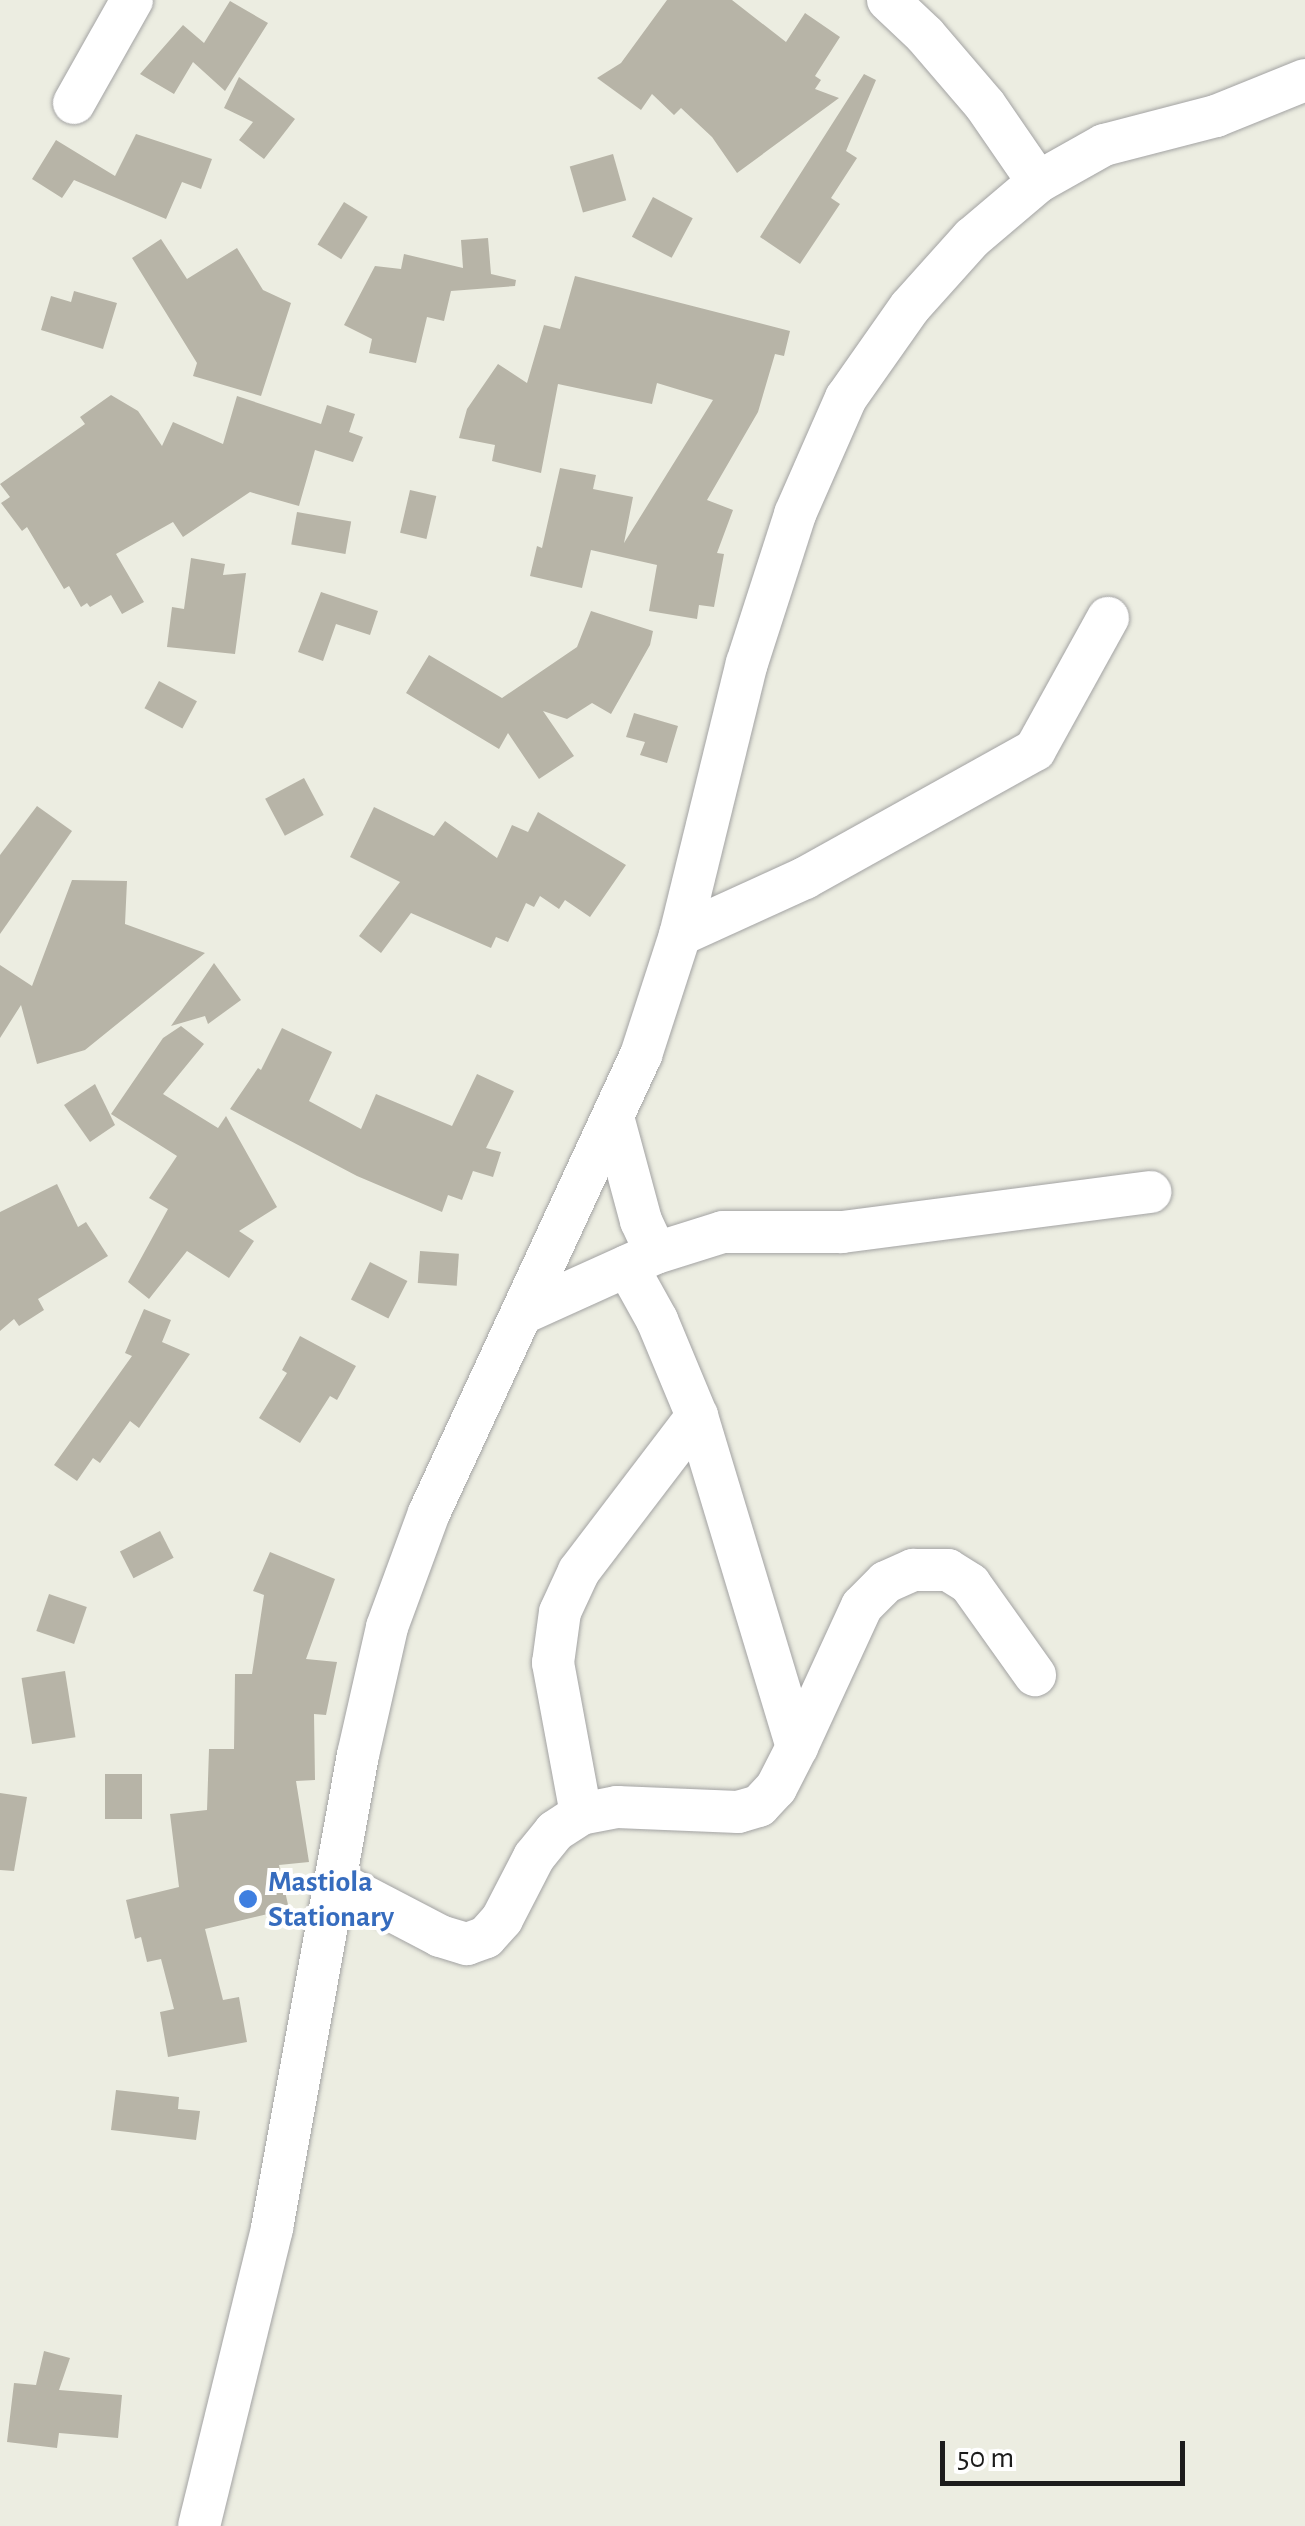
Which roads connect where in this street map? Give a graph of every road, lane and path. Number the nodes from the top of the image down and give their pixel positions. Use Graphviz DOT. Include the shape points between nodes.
graph roads {
  1 [pos="132,0"];
  2 [pos="888,0"];
  3 [pos="1305,80"];
  4 [pos="74,104"];
  5 [pos="1038,182"];
  6 [pos="1108,618"];
  7 [pos="680,935"];
  8 [pos="614,1118"];
  9 [pos="1150,1192"];
  10 [pos="642,1260"];
  11 [pos="523,1313"];
  12 [pos="697,1416"];
  13 [pos="1035,1675"];
  14 [pos="798,1747"];
  15 [pos="581,1814"];
  16 [pos="335,1881"];
  17 [pos="198,2526"];
  1 -- 4 [label="street"];
  2 -- 5 [label="street" via="985,105"];
  3 -- 5 [label="street" via="1216,116 1104,145"];
  5 -- 7 [label="street" via="972,238 910,307 846,398 795,514 747,662"];
  6 -- 7 [label="street" via="1035,750 805,878"];
  7 -- 8 [label="street"];
  8 -- 10 [label="street" via="642,1221"];
  8 -- 11 [label="street"];
  9 -- 10 [label="street" via="842,1232 723,1232"];
  10 -- 11 [label="street"];
  10 -- 12 [label="street" via="657,1320"];
  11 -- 16 [label="street" via="429,1513 387,1627"];
  12 -- 14 [label="street"];
  12 -- 15 [label="street" via="608,1529 560,1612 553,1663"];
  13 -- 14 [label="street" via="970,1584 948,1570 913,1570 886,1582 862,1606"];
  14 -- 15 [label="street" via="759,1806 738,1812 617,1807"];
  15 -- 16 [label="street" via="555,1831 534,1857 502,1919 467,1944"];
  16 -- 17 [label="street" via="272,2228"];
}
